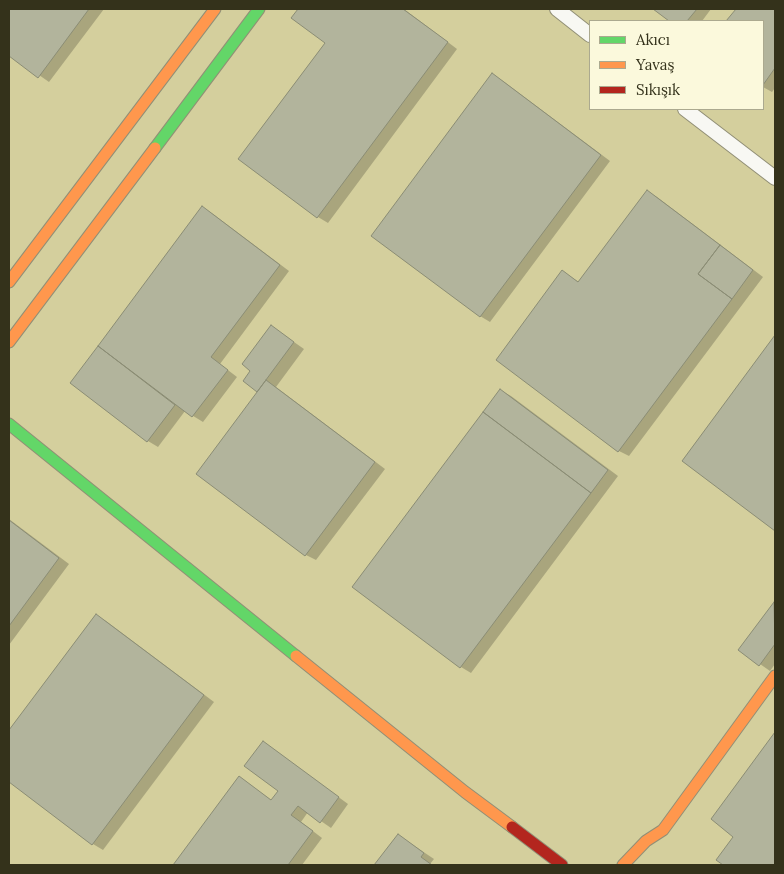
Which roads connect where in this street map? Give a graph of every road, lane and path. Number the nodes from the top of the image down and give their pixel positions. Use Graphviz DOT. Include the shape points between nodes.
graph roads {
  1 [pos="215,9"];
  2 [pos="259,9"];
  3 [pos="557,9"];
  4 [pos="589,34"];
  5 [pos="686,110"];
  6 [pos="775,178"];
  7 [pos="9,282"];
  8 [pos="9,342"];
  9 [pos="9,424"];
  10 [pos="775,676"];
  11 [pos="562,865"];
  12 [pos="623,865"];
  1 -- 7 [label="street"];
  2 -- 8 [label="street"];
  3 -- 4 [label="street"];
  5 -- 6 [label="street"];
  9 -- 11 [label="street" via="465,792"];
  10 -- 12 [label="street" via="663,830 646,841"];
}
